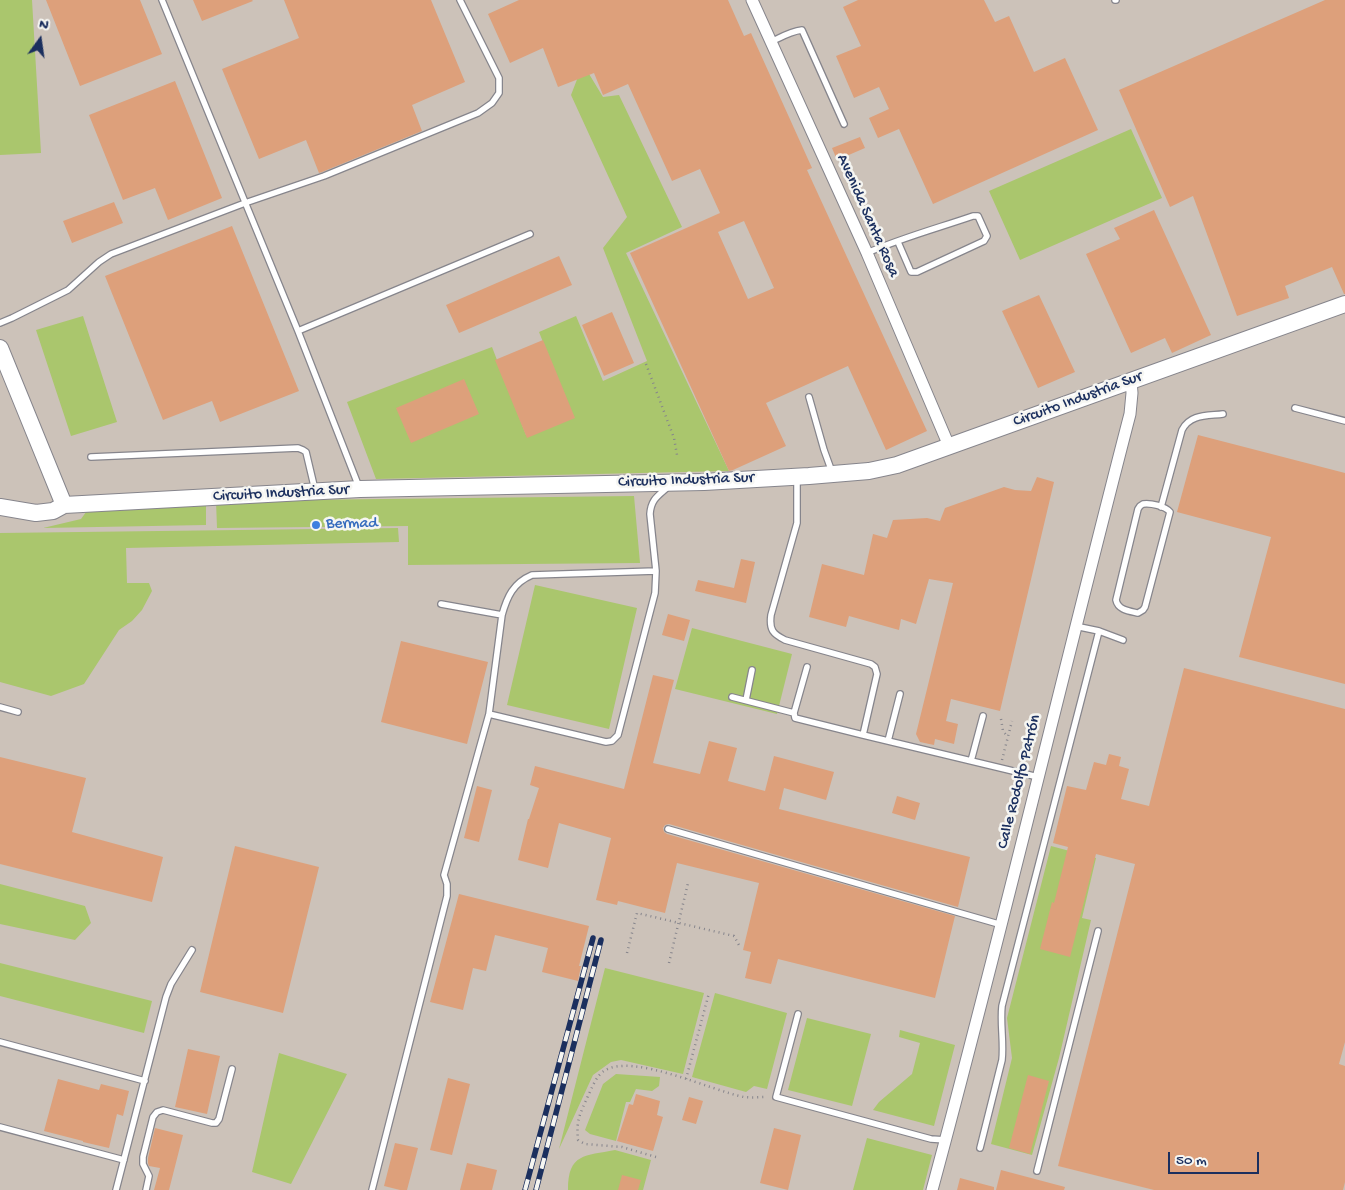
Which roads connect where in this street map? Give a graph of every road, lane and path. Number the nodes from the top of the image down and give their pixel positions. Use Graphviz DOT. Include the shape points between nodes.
graph roads {
  1 [pos="162,0"];
  2 [pos="460,0"];
  3 [pos="752,0"];
  4 [pos="771,42"];
  5 [pos="844,124"];
  6 [pos="245,203"];
  7 [pos="530,234"];
  8 [pos="898,242"];
  9 [pos="867,254"];
  10 [pos="1345,304"];
  11 [pos="0,323"];
  12 [pos="298,331"];
  13 [pos="0,348"];
  14 [pos="646,364"];
  15 [pos="1131,381"];
  16 [pos="809,397"];
  17 [pos="1295,408"];
  18 [pos="1223,414"];
  19 [pos="1345,421"];
  20 [pos="949,446"];
  21 [pos="677,455"];
  22 [pos="91,457"];
  23 [pos="832,474"];
  24 [pos="797,477"];
  25 [pos="673,483"];
  26 [pos="360,490"];
  27 [pos="315,492"];
  28 [pos="1,505"];
  29 [pos="64,505"];
  30 [pos="1161,507"];
  31 [pos="656,571"];
  32 [pos="441,604"];
  33 [pos="502,615"];
  34 [pos="1076,626"];
  35 [pos="1098,631"];
  36 [pos="1123,640"];
  37 [pos="807,667"];
  38 [pos="752,670"];
  39 [pos="900,694"];
  40 [pos="732,697"];
  41 [pos="746,700"];
  42 [pos="0,708"];
  43 [pos="18,712"];
  44 [pos="794,713"];
  45 [pos="489,714"];
  46 [pos="983,716"];
  47 [pos="1001,719"];
  48 [pos="1012,720"];
  49 [pos="863,735"];
  50 [pos="1008,737"];
  51 [pos="888,741"];
  52 [pos="971,761"];
  53 [pos="1000,768"];
  54 [pos="1038,777"];
  55 [pos="668,829"];
  56 [pos="688,883"];
  57 [pos="679,923"];
  58 [pos="1002,925"];
  59 [pos="1098,931"];
  60 [pos="740,947"];
  61 [pos="192,950"];
  62 [pos="627,953"];
  63 [pos="669,963"];
  64 [pos="709,993"];
  65 [pos="798,1014"];
  66 [pos="0,1042"];
  67 [pos="232,1069"];
  68 [pos="686,1079"];
  69 [pos="144,1081"];
  70 [pos="776,1097"];
  71 [pos="0,1127"];
  72 [pos="946,1140"];
  73 [pos="980,1148"];
  74 [pos="656,1157"];
  75 [pos="124,1160"];
  76 [pos="1037,1171"];
  77 [pos="116,1190"];
  78 [pos="146,1190"];
  79 [pos="372,1190"];
  80 [pos="932,1190"];
  1 -- 6 [label="lane"];
  2 -- 6 [label="lane" via="498,78 499,93 492,103 478,113 324,176"];
  3 -- 4 [label="street, Avenida Santa Rosa"];
  4 -- 5 [label="lane" via="802,30"];
  4 -- 9 [label="street, Avenida Santa Rosa"];
  6 -- 11 [label="lane" via="111,254 68,290"];
  6 -- 12 [label="lane"];
  7 -- 12 [label="lane"];
  8 -- 8 [label="lane" via="973,216 978,216 987,236 984,241 917,272 911,272"];
  8 -- 9 [label="lane"];
  9 -- 20 [label="street, Avenida Santa Rosa"];
  10 -- 15 [label="main road, Circuito Industria Sur"];
  12 -- 26 [label="lane"];
  13 -- 29 [label="main road"];
  14 -- 21 [label="path" via="674,438"];
  15 -- 20 [label="main road, Circuito Industria Sur"];
  15 -- 34 [label="street, Calle Rodolfo Patrón" via="1130,414"];
  16 -- 23 [label="lane"];
  17 -- 19 [label="lane"];
  18 -- 30 [label="lane" via="1193,418 1185,423"];
  20 -- 23 [label="main road, Circuito Industria Sur" via="897,465"];
  22 -- 27 [label="lane" via="298,448 306,452"];
  23 -- 24 [label="main road, Circuito Industria Sur"];
  24 -- 25 [label="main road, Circuito Industria Sur"];
  24 -- 49 [label="lane" via="797,523 770,623 777,636 785,640 875,667 877,674"];
  25 -- 26 [label="main road, Circuito Industria Sur"];
  25 -- 31 [label="lane" via="655,498 651,506"];
  26 -- 27 [label="main road, Circuito Industria Sur"];
  27 -- 29 [label="main road, Circuito Industria Sur"];
  28 -- 29 [label="main road, Circuito Industria Sur" via="36,513 53,511"];
  30 -- 30 [label="lane" via="1147,504 1138,509 1116,600 1117,606 1130,612 1138,613 1145,607 1170,514"];
  31 -- 33 [label="lane" via="532,575 520,581 506,599"];
  31 -- 45 [label="lane" via="655,593 618,735 612,741"];
  32 -- 33 [label="lane"];
  33 -- 45 [label="lane"];
  34 -- 35 [label="lane"];
  34 -- 54 [label="street, Calle Rodolfo Patrón"];
  35 -- 36 [label="lane"];
  35 -- 73 [label="lane" via="1002,1006 1002,1060"];
  37 -- 44 [label="lane"];
  38 -- 41 [label="lane"];
  39 -- 51 [label="lane"];
  40 -- 41 [label="lane"];
  41 -- 44 [label="lane"];
  42 -- 43 [label="lane"];
  44 -- 49 [label="lane" via="797,719"];
  45 -- 79 [label="lane" via="444,875 447,896"];
  46 -- 52 [label="lane"];
  47 -- 50 [label="path"];
  48 -- 50 [label="path"];
  49 -- 51 [label="lane"];
  50 -- 53 [label="path"];
  51 -- 52 [label="lane"];
  52 -- 53 [label="lane"];
  53 -- 54 [label="lane"];
  54 -- 58 [label="street, Calle Rodolfo Patrón"];
  55 -- 58 [label="lane"];
  56 -- 57 [label="path"];
  57 -- 60 [label="path" via="734,936"];
  57 -- 62 [label="path" via="637,913"];
  57 -- 63 [label="path"];
  58 -- 72 [label="street, Calle Rodolfo Patrón"];
  59 -- 76 [label="lane"];
  61 -- 69 [label="lane" via="166,997"];
  64 -- 68 [label="path"];
  65 -- 70 [label="lane"];
  66 -- 69 [label="lane"];
  67 -- 78 [label="lane" via="216,1123 163,1110 153,1116 143,1157 149,1176"];
  68 -- 70 [label="path" via="744,1096"];
  68 -- 74 [label="path" via="651,1069 619,1065 603,1071 596,1080 578,1118 578,1140 585,1144 622,1147"];
  69 -- 75 [label="lane"];
  70 -- 72 [label="lane" via="931,1139"];
  71 -- 75 [label="lane"];
  72 -- 80 [label="street, Calle Rodolfo Patrón"];
  75 -- 77 [label="lane"];
}
